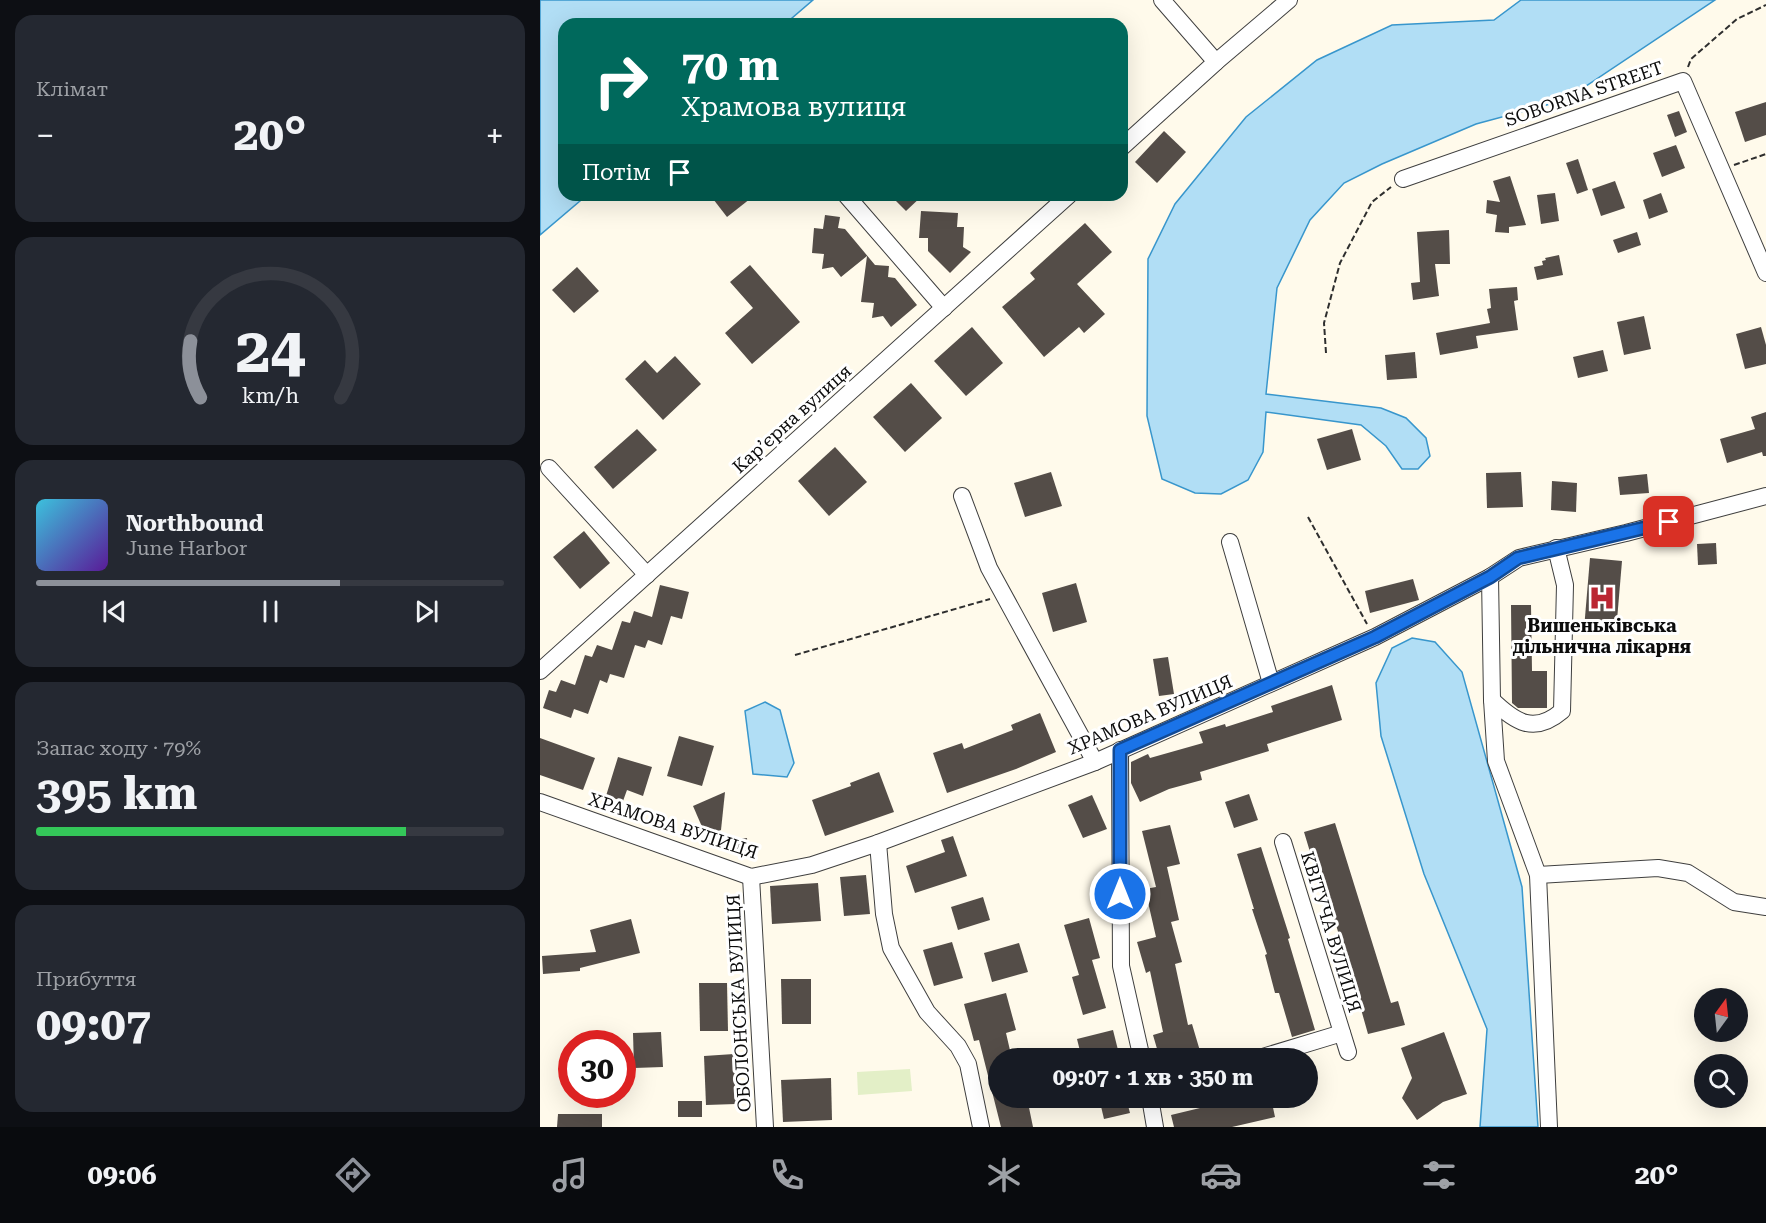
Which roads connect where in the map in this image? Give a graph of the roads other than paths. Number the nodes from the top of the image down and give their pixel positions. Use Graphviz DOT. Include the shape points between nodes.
graph roads {
  1 [pos="1162,0"];
  2 [pos="1289,0"];
  3 [pos="1216,62"];
  4 [pos="1128,142"];
  5 [pos="1403,178"];
  6 [pos="851,201"];
  7 [pos="1062,201"];
  8 [pos="1766,273"];
  9 [pos="944,308"];
  10 [pos="549,468"];
  11 [pos="962,496"];
  12 [pos="1766,496"];
  13 [pos="1230,542"];
  14 [pos="1556,548"];
  15 [pos="647,575"];
  16 [pos="1490,577"];
  17 [pos="540,671"];
  18 [pos="1271,684"];
  19 [pos="1492,700"];
  20 [pos="1120,750"];
  21 [pos="1095,762"];
  22 [pos="540,802"];
  23 [pos="1283,842"];
  24 [pos="878,843"];
  25 [pos="1538,874"];
  26 [pos="751,877"];
  27 [pos="1766,908"];
  28 [pos="1342,1033"];
  29 [pos="1140,1048"];
  30 [pos="1293,1048"];
  31 [pos="1348,1052"];
  32 [pos="1152,1108"];
  33 [pos="765,1127"];
  34 [pos="981,1127"];
  35 [pos="1155,1127"];
  36 [pos="1550,1127"];
  1 -- 3 [label="street"];
  2 -- 3 [label="street"];
  3 -- 4 [label="street"];
  5 -- 8 [label="street, SOBORNA STREET" via="1683,81"];
  6 -- 9 [label="street"];
  7 -- 9 [label="street, Карʼєрна вулиця"];
  9 -- 15 [label="street, Карʼєрна вулиця"];
  10 -- 15 [label="street"];
  11 -- 21 [label="street" via="989,568"];
  12 -- 14 [label="street, ХРАМОВА ВУЛИЦЯ"];
  13 -- 18 [label="street"];
  14 -- 16 [label="street, ХРАМОВА ВУЛИЦЯ" via="1518,558"];
  14 -- 19 [label="street" via="1565,585 1562,711 1549,722 1528,724 1510,718"];
  15 -- 17 [label="street, Карʼєрна вулиця"];
  16 -- 18 [label="street, ХРАМОВА ВУЛИЦЯ" via="1375,637"];
  16 -- 19 [label="street"];
  18 -- 20 [label="street, ХРАМОВА ВУЛИЦЯ"];
  19 -- 25 [label="street" via="1496,761"];
  20 -- 21 [label="street, ХРАМОВА ВУЛИЦЯ"];
  20 -- 29 [label="street" via="1121,966"];
  21 -- 24 [label="street, ХРАМОВА ВУЛИЦЯ"];
  22 -- 26 [label="street, ХРАМОВА ВУЛИЦЯ"];
  23 -- 28 [label="street, КВІТУЧА ВУЛИЦЯ"];
  24 -- 26 [label="street, ХРАМОВА ВУЛИЦЯ" via="812,865"];
  24 -- 34 [label="street" via="891,948 927,1012 958,1046 968,1064"];
  25 -- 27 [label="street" via="1658,868 1688,873 1734,902"];
  25 -- 36 [label="street"];
  26 -- 33 [label="street, ОБОЛОНСЬКА ВУЛИЦЯ"];
  28 -- 30 [label="street, КВІТУЧА ВУЛИЦЯ"];
  28 -- 31 [label="street, КВІТУЧА ВУЛИЦЯ"];
  32 -- 35 [label="street"];
}
